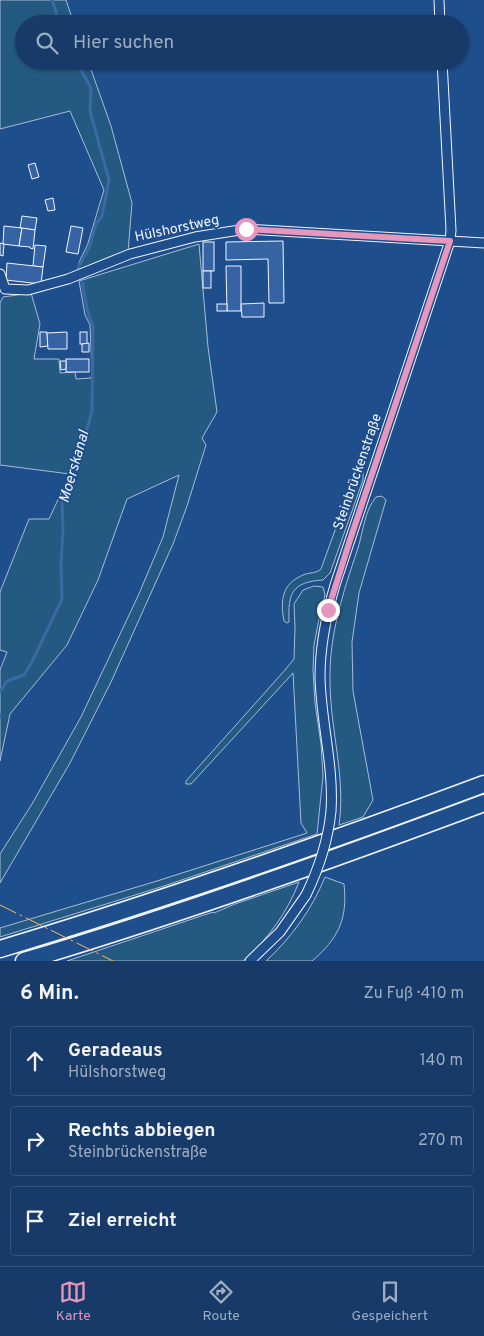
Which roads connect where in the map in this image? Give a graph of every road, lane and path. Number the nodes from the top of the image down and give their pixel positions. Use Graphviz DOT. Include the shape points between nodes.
graph roads {
  1 [pos="439,0"];
  2 [pos="440,15"];
  3 [pos="442,70"];
  4 [pos="450,241"];
  5 [pos="484,243"];
  6 [pos="0,274"];
  7 [pos="3,293"];
  8 [pos="484,784"];
  9 [pos="484,803"];
  10 [pos="0,949"];
  11 [pos="24,961"];
  12 [pos="250,961"];
  1 -- 2 [label="street"];
  3 -- 4 [label="street, Steinbrückenstraße"];
  4 -- 5 [label="street, Hülshorstweg"];
  4 -- 7 [label="street, Hülshorstweg" via="246,229 195,237 130,254 68,279"];
  4 -- 12 [label="street, Steinbrückenstraße, bridge" via="335,586 324,630 320,678 330,768 331,811 323,854 306,896 280,932"];
  6 -- 7 [label="street, Hülshorstweg"];
  8 -- 10 [label="highway" via="202,886"];
  9 -- 11 [label="highway" via="299,870"];
}
